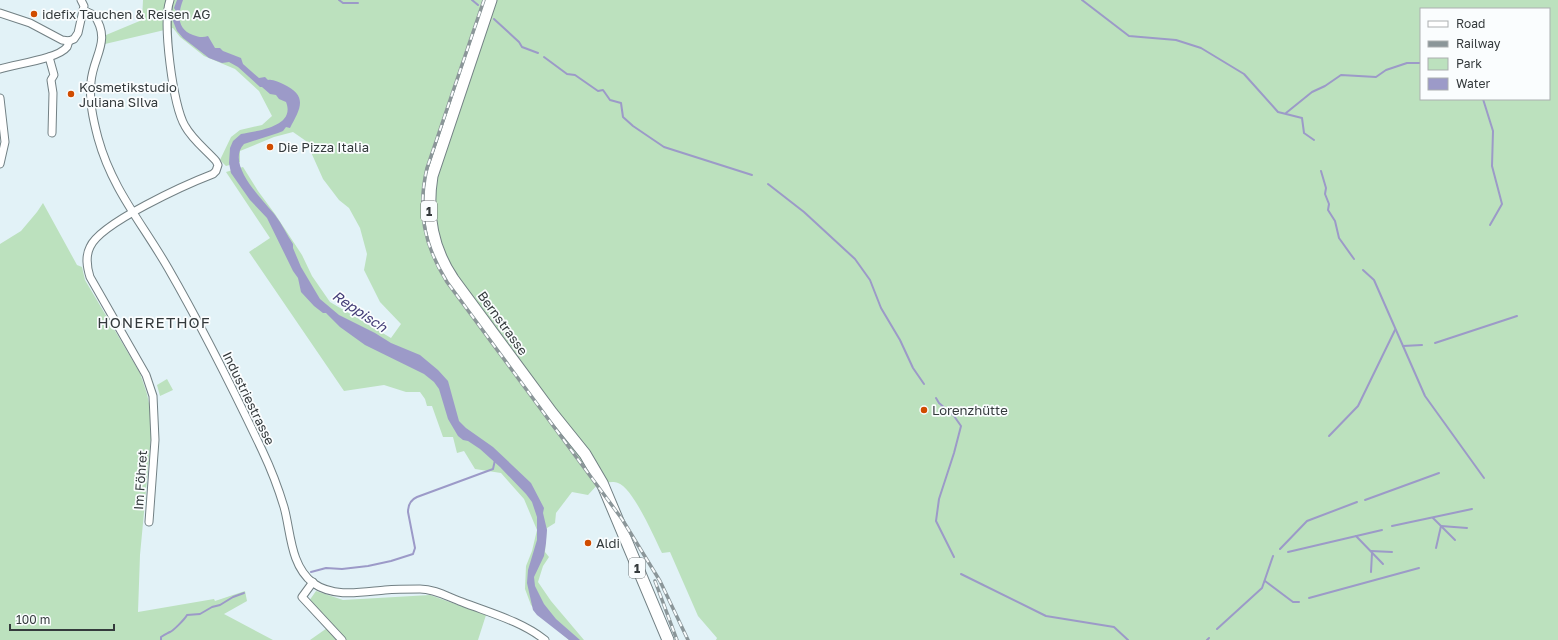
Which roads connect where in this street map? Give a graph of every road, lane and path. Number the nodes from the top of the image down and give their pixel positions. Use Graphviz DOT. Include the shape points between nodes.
graph roads {
  1 [pos="81,0"];
  2 [pos="170,0"];
  3 [pos="491,0"];
  4 [pos="83,10"];
  5 [pos="0,13"];
  6 [pos="69,40"];
  7 [pos="49,57"];
  8 [pos="0,69"];
  9 [pos="0,98"];
  10 [pos="52,133"];
  11 [pos="0,164"];
  12 [pos="132,212"];
  13 [pos="149,522"];
  14 [pos="312,582"];
  15 [pos="342,640"];
  16 [pos="545,640"];
  17 [pos="668,640"];
  1 -- 4 [label="street"];
  2 -- 12 [label="street, Im Föhret" via="167,14 168,43 181,118 188,131 218,166 213,174"];
  3 -- 17 [label="main road, Bernstrasse / 1" via="432,176 429,204 433,236 453,279 590,462 602,483"];
  4 -- 6 [label="street" via="78,33 74,39"];
  4 -- 12 [label="street, Industriestrasse" via="94,15 102,32 90,92 98,138 112,178"];
  5 -- 6 [label="street" via="30,23 62,40"];
  6 -- 7 [label="street" via="67,47"];
  7 -- 8 [label="street"];
  7 -- 10 [label="street" via="54,75 51,80"];
  9 -- 11 [label="street" via="5,142"];
  12 -- 13 [label="street, Im Föhret" via="98,235 90,246 87,266 90,277 149,382 155,406"];
  12 -- 14 [label="street, Industriestrasse" via="173,275 254,433 276,483 295,556"];
  14 -- 15 [label="street" via="302,597"];
  14 -- 16 [label="street, Industriestrasse" via="326,590 341,593 432,590 520,625"];
}
